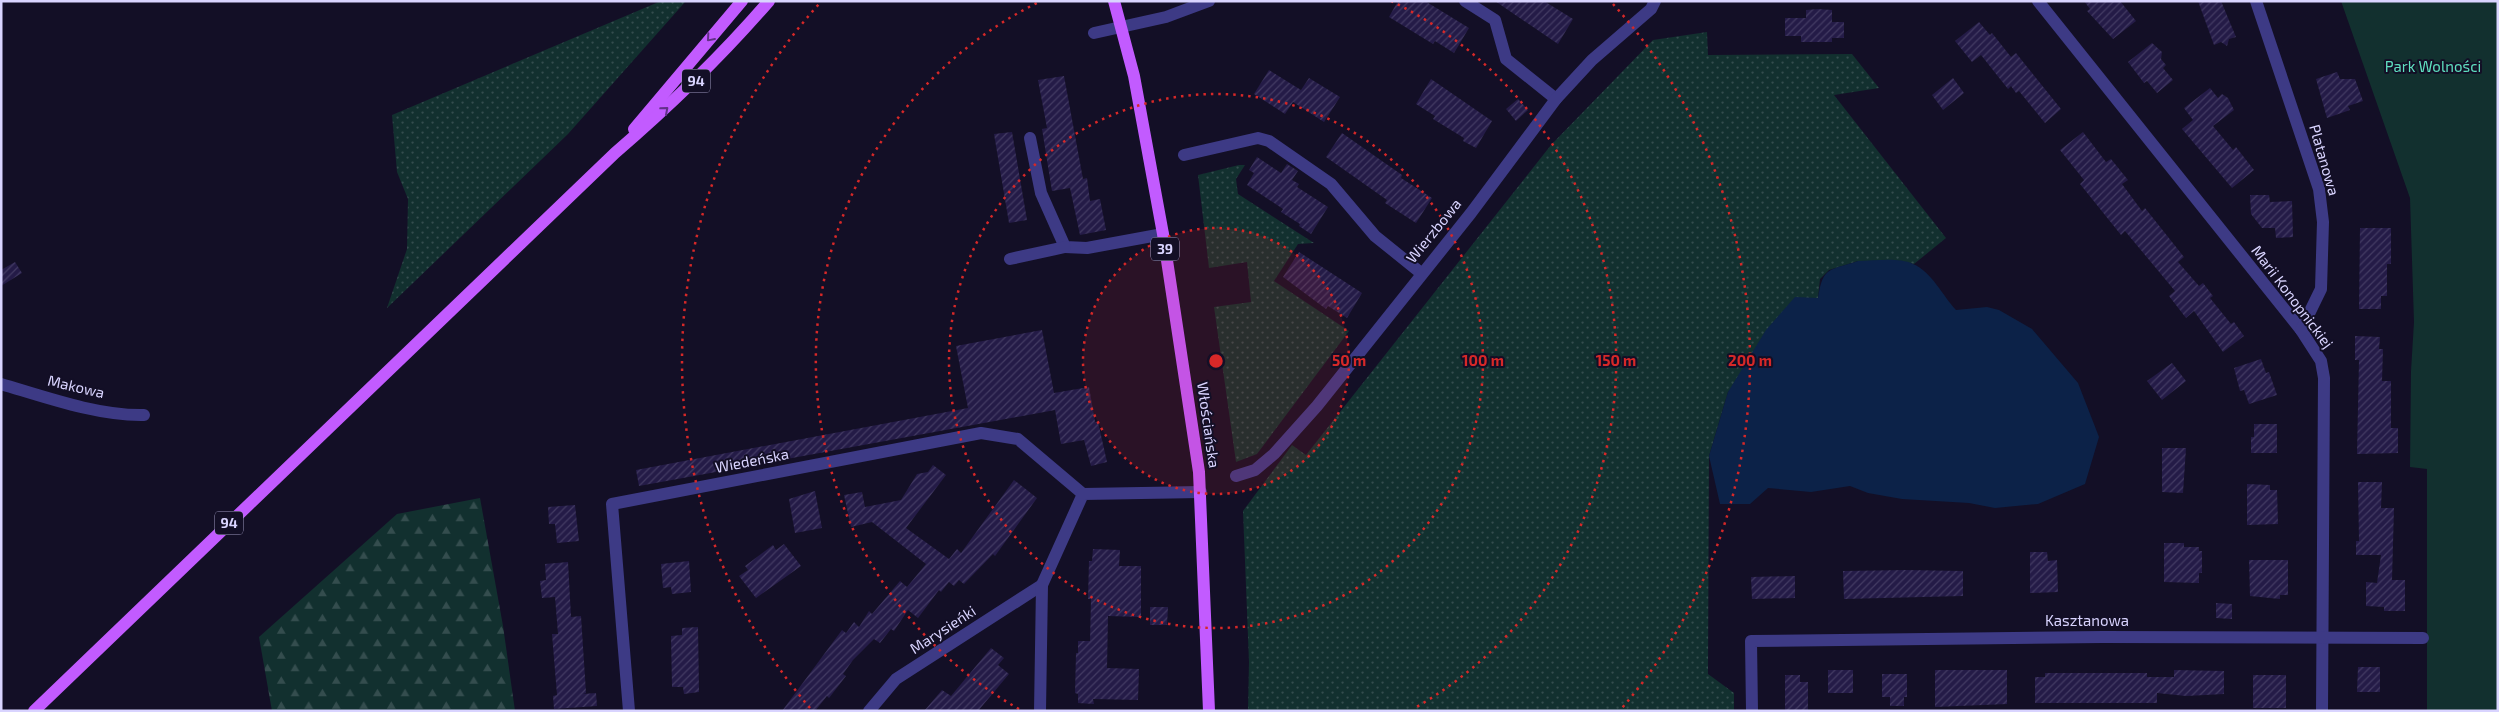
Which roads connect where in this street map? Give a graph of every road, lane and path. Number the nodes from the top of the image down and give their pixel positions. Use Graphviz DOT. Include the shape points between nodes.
graph roads {
  1 [pos="742,1"];
  2 [pos="769,1"];
  3 [pos="1114,1"];
  4 [pos="1209,1"];
  5 [pos="1465,1"];
  6 [pos="1655,1"];
  7 [pos="2038,1"];
  8 [pos="2256,1"];
  9 [pos="1122,28"];
  10 [pos="1094,33"];
  11 [pos="1556,99"];
  12 [pos="1030,138"];
  13 [pos="615,153"];
  14 [pos="1184,155"];
  15 [pos="1163,234"];
  16 [pos="1065,247"];
  17 [pos="1010,259"];
  18 [pos="1421,273"];
  19 [pos="2301,330"];
  20 [pos="1,384"];
  21 [pos="144,415"];
  22 [pos="1236,476"];
  23 [pos="1201,492"];
  24 [pos="1083,494"];
  25 [pos="1042,585"];
  26 [pos="2322,638"];
  27 [pos="2423,638"];
  28 [pos="34,711"];
  29 [pos="629,711"];
  30 [pos="869,711"];
  31 [pos="1040,711"];
  32 [pos="1209,711"];
  33 [pos="1752,711"];
  34 [pos="2322,711"];
  1 -- 13 [label="main road, 94, one-way"];
  13 -- 2 [label="main road, 94, one-way" via="680,97 728,49"];
  3 -- 9 [label="main road, Włościańska / 39"];
  4 -- 9 [label="street" via="1166,17"];
  5 -- 11 [label="street" via="1495,20 1506,59"];
  6 -- 11 [label="street, Wierzbowa" via="1651,9 1592,60"];
  7 -- 19 [label="street, Marii Konopnickiej"];
  8 -- 19 [label="street, Platanowa" via="2319,189 2323,222 2321,289"];
  9 -- 10 [label="street"];
  9 -- 15 [label="main road, Włościańska / 39"];
  11 -- 18 [label="street, Wierzbowa" via="1471,213"];
  12 -- 16 [label="street" via="1040,193"];
  13 -- 28 [label="main road, 94"];
  14 -- 18 [label="street" via="1258,138 1268,141 1331,184 1375,236"];
  15 -- 16 [label="street" via="1087,248"];
  15 -- 23 [label="main road, Włościańska / 39"];
  16 -- 17 [label="street"];
  18 -- 22 [label="street, Wierzbowa" via="1323,400 1274,454 1255,470"];
  19 -- 26 [label="street, Marii Konopnickiej" via="2321,361 2324,378"];
  20 -- 21 [label="street, Makowa" via="126,416"];
  23 -- 24 [label="street"];
  23 -- 32 [label="main road, Włościańska / 39"];
  24 -- 25 [label="street"];
  24 -- 29 [label="street, Wiedeńska" via="1018,439 981,433 612,504"];
  25 -- 30 [label="street, Marysieńki" via="896,679"];
  25 -- 31 [label="street"];
  26 -- 27 [label="street, Kasztanowa"];
  26 -- 33 [label="street, Kasztanowa" via="1751,641"];
  26 -- 34 [label="street, Marii Konopnickiej"];
}
